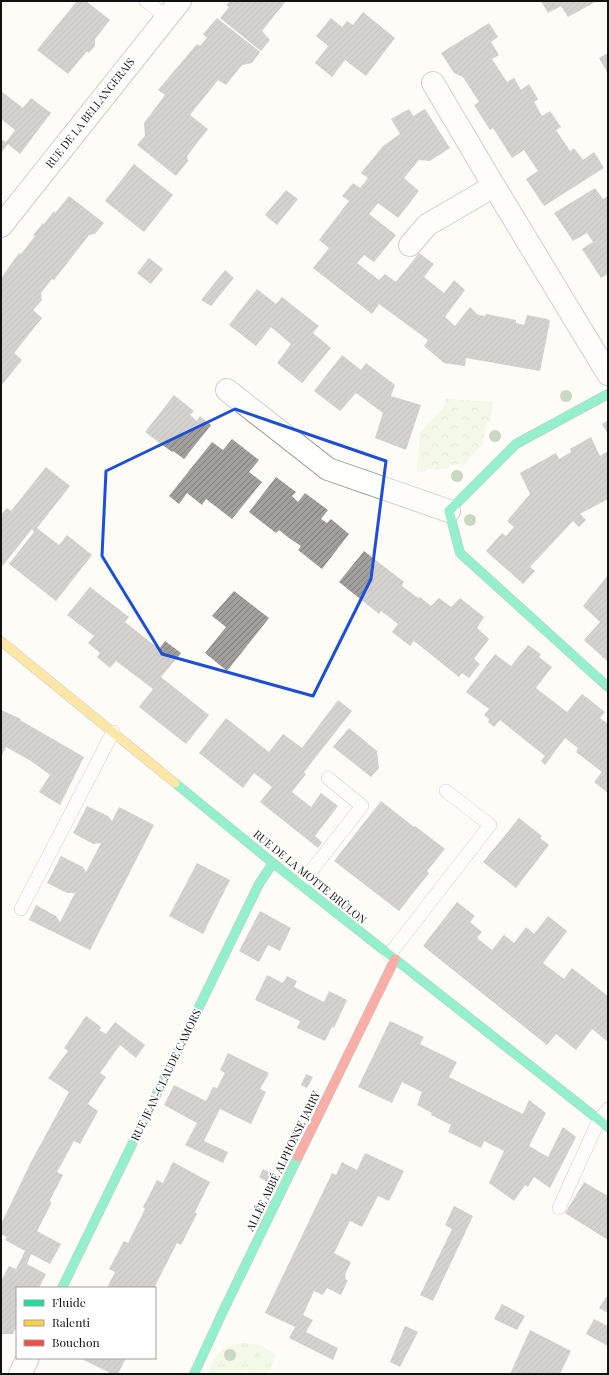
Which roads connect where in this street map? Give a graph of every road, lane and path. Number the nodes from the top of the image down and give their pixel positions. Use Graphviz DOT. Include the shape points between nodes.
graph roads {
  1 [pos="146,1"];
  2 [pos="173,9"];
  3 [pos="433,83"];
  4 [pos="494,186"];
  5 [pos="1,226"];
  6 [pos="410,245"];
  7 [pos="608,374"];
  8 [pos="228,390"];
  9 [pos="608,394"];
  10 [pos="449,511"];
  11 [pos="1,641"];
  12 [pos="608,687"];
  13 [pos="113,732"];
  14 [pos="328,778"];
  15 [pos="446,791"];
  16 [pos="273,863"];
  17 [pos="300,884"];
  18 [pos="21,909"];
  19 [pos="392,957"];
  20 [pos="608,1109"];
  21 [pos="604,1124"];
  22 [pos="559,1208"];
  23 [pos="62,1287"];
  24 [pos="28,1359"];
  25 [pos="20,1374"];
  26 [pos="194,1374"];
  1 -- 2 [label="lane"];
  2 -- 5 [label="street, RUE DE LA BELLANGERAIS"];
  3 -- 4 [label="street"];
  4 -- 6 [label="street" via="427,225"];
  4 -- 7 [label="street"];
  8 -- 10 [label="street" via="328,469"];
  9 -- 10 [label="street" via="516,444"];
  10 -- 12 [label="street" via="460,553"];
  11 -- 13 [label="street, RUE DE LA MOTTE BRÛLON"];
  13 -- 16 [label="street, RUE DE LA MOTTE BRÛLON"];
  13 -- 18 [label="lane"];
  14 -- 17 [label="lane" via="362,806"];
  15 -- 19 [label="lane" via="490,825"];
  16 -- 17 [label="street, RUE DE LA MOTTE BRÛLON"];
  16 -- 23 [label="street, RUE JEAN-CLAUDE CAMORS" via="259,884"];
  17 -- 19 [label="street, RUE DE LA MOTTE BRÛLON"];
  19 -- 21 [label="street, RUE DE LA MOTTE BRÛLON"];
  19 -- 26 [label="street, ALLÉE ABBÉ ALPHONSE JARRY"];
  20 -- 21 [label="lane"];
  21 -- 22 [label="lane"];
  24 -- 25 [label="street"];
}
